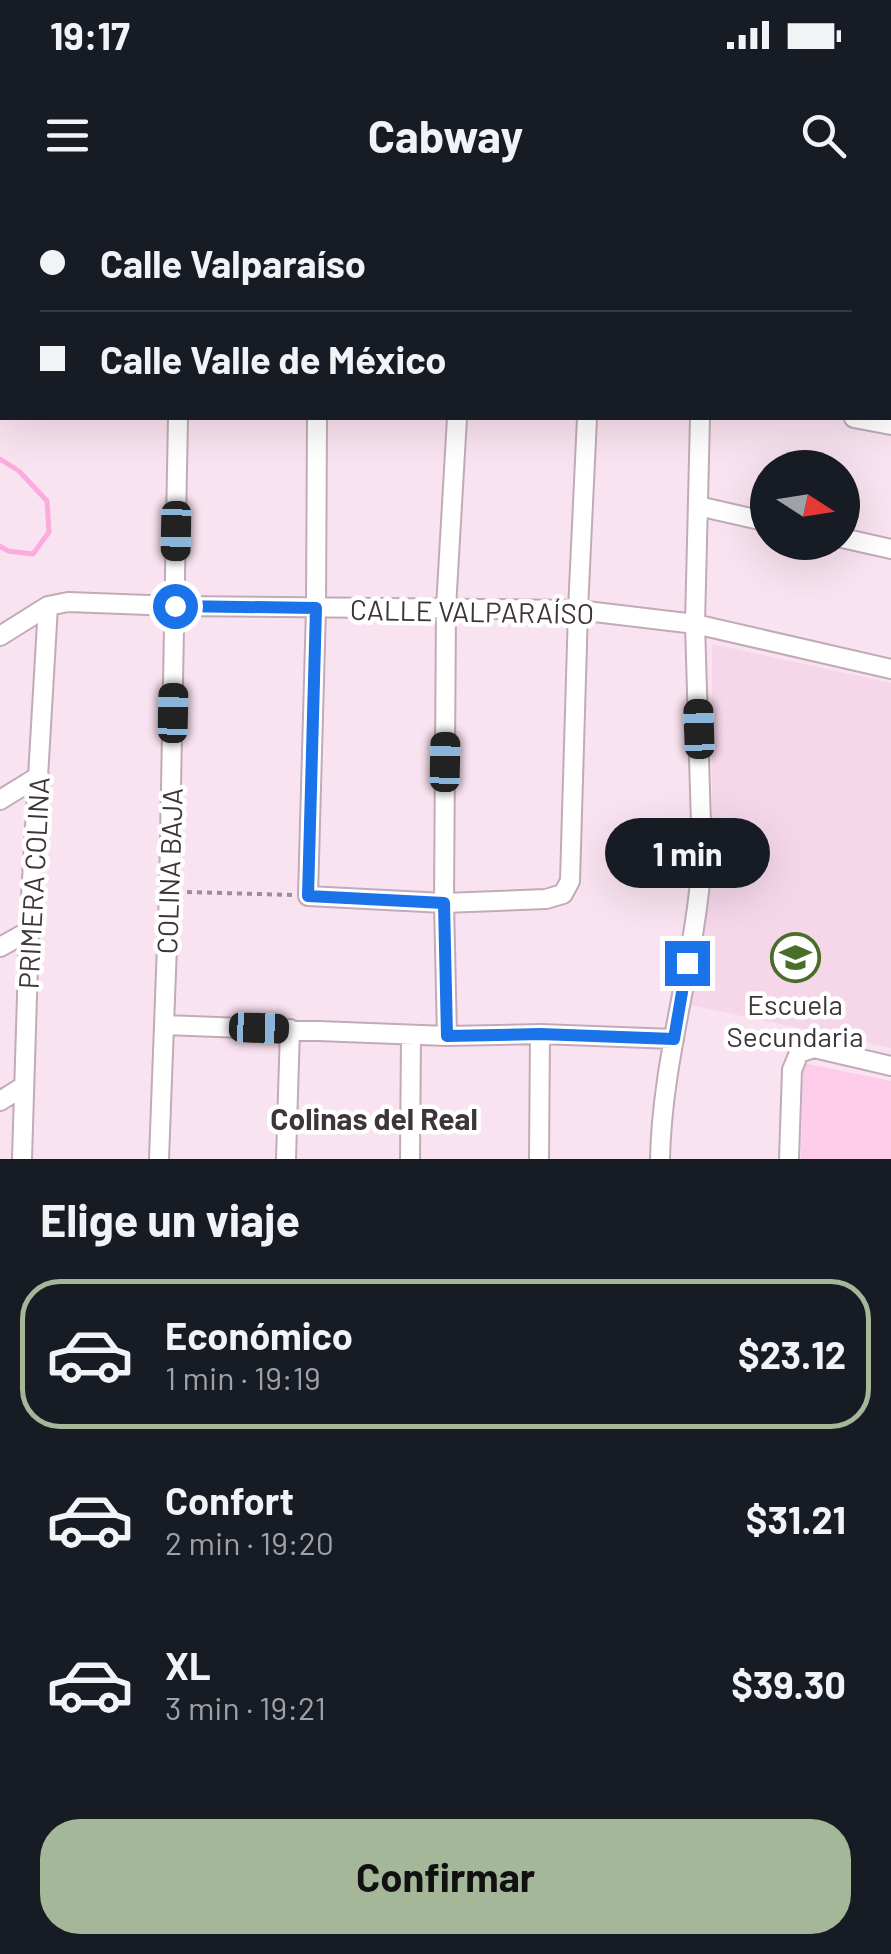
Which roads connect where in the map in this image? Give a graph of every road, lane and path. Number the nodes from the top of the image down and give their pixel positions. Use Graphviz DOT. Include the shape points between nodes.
graph roads {
  1 [pos="178,420"];
  2 [pos="317,420"];
  3 [pos="456,420"];
  4 [pos="587,420"];
  5 [pos="700,420"];
  6 [pos="865,420"];
  7 [pos="891,425"];
  8 [pos="698,506"];
  9 [pos="750,518"];
  10 [pos="860,542"];
  11 [pos="891,549"];
  12 [pos="48,606"];
  13 [pos="175,606"];
  14 [pos="316,608"];
  15 [pos="446,608"];
  16 [pos="578,610"];
  17 [pos="694,624"];
  18 [pos="0,636"];
  19 [pos="891,669"];
  20 [pos="38,776"];
  21 [pos="0,800"];
  22 [pos="169,892"];
  23 [pos="308,896"];
  24 [pos="444,903"];
  25 [pos="29,931"];
  26 [pos="0,948"];
  27 [pos="164,1025"];
  28 [pos="290,1029"];
  29 [pos="410,1034"];
  30 [pos="540,1034"];
  31 [pos="447,1036"];
  32 [pos="674,1039"];
  33 [pos="891,1066"];
  34 [pos="24,1086"];
  35 [pos="0,1101"];
  36 [pos="22,1159"];
  37 [pos="158,1159"];
  38 [pos="286,1159"];
  39 [pos="410,1159"];
  40 [pos="538,1159"];
  41 [pos="660,1159"];
  42 [pos="789,1159"];
  1 -- 13 [label="street, COLINA BAJA"];
  2 -- 14 [label="street"];
  3 -- 15 [label="street"];
  4 -- 16 [label="street"];
  5 -- 8 [label="street"];
  6 -- 7 [label="street"];
  8 -- 9 [label="street"];
  8 -- 17 [label="street"];
  10 -- 11 [label="street"];
  12 -- 13 [label="street, CALLE VALPARAÍSO"];
  12 -- 18 [label="street"];
  12 -- 20 [label="street, PRIMERA COLINA"];
  13 -- 14 [label="street, CALLE VALPARAÍSO"];
  13 -- 22 [label="street, COLINA BAJA"];
  14 -- 15 [label="street, CALLE VALPARAÍSO"];
  14 -- 23 [label="street"];
  15 -- 16 [label="street, CALLE VALPARAÍSO"];
  15 -- 24 [label="street"];
  16 -- 17 [label="street, CALLE VALPARAÍSO"];
  16 -- 24 [label="street" via="570,880 563,894 546,899"];
  17 -- 19 [label="street, CALLE VALPARAÍSO"];
  17 -- 32 [label="street" via="702,858"];
  20 -- 21 [label="street"];
  20 -- 25 [label="street, PRIMERA COLINA"];
  22 -- 23 [label="path"];
  22 -- 27 [label="street, COLINA BAJA"];
  23 -- 24 [label="street"];
  24 -- 31 [label="street"];
  25 -- 26 [label="street"];
  25 -- 34 [label="street, PRIMERA COLINA"];
  27 -- 28 [label="street"];
  27 -- 37 [label="street, COLINA BAJA"];
  28 -- 29 [label="street"];
  28 -- 38 [label="street"];
  29 -- 31 [label="street"];
  29 -- 39 [label="street"];
  30 -- 31 [label="street"];
  30 -- 32 [label="street"];
  30 -- 40 [label="street"];
  32 -- 41 [label="street"];
  33 -- 42 [label="street" via="814,1048 799,1053 792,1070"];
  34 -- 35 [label="street"];
  34 -- 36 [label="street, PRIMERA COLINA"];
}
